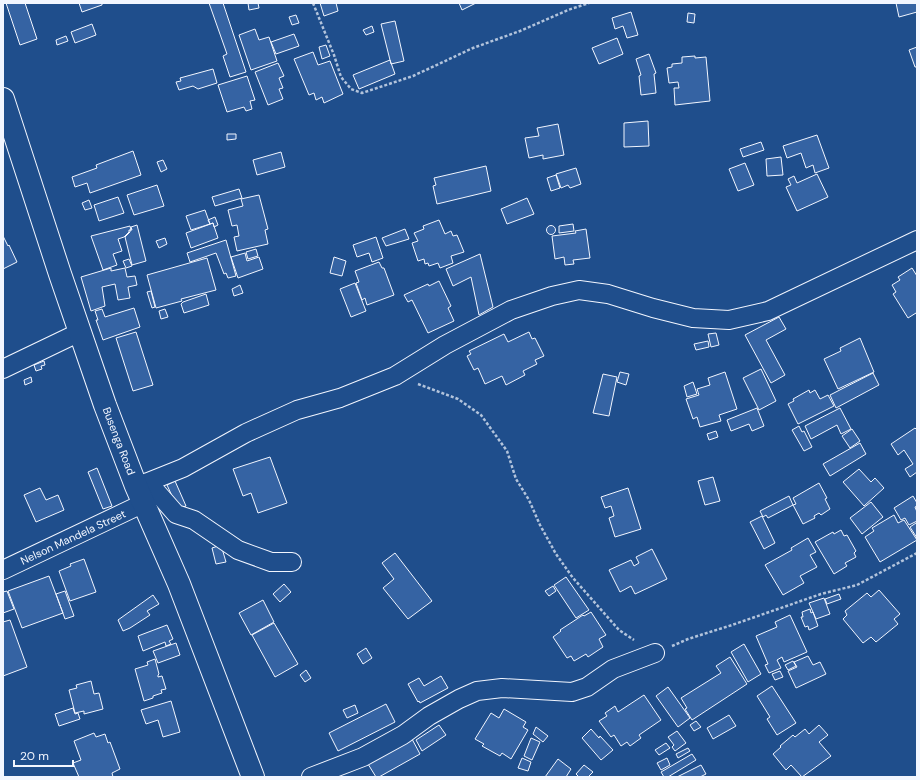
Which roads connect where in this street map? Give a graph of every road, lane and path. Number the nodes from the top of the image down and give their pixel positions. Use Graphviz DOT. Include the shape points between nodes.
graph roads {
  1 [pos="313,3"];
  2 [pos="589,3"];
  3 [pos="3,99"];
  4 [pos="917,240"];
  5 [pos="80,332"];
  6 [pos="3,369"];
  7 [pos="395,376"];
  8 [pos="142,491"];
  9 [pos="917,553"];
  10 [pos="292,562"];
  11 [pos="3,570"];
  12 [pos="655,654"];
  13 [pos="253,777"];
  14 [pos="311,777"];
  1 -- 2 [label="path" via="341,77 351,89 362,93 413,76 473,48"];
  3 -- 5 [label="street, Busenga Road"];
  4 -- 7 [label="street, Nelson Mandela Street" via="768,311 729,320 693,318 608,294 579,290 552,296 511,310 445,345"];
  5 -- 6 [label="street"];
  5 -- 8 [label="street, Busenga Road" via="105,405"];
  7 -- 8 [label="street, Nelson Mandela Street" via="340,398 297,410 260,426"];
  7 -- 12 [label="path" via="458,399 481,415 506,451 516,479 556,554 572,578 619,630"];
  8 -- 10 [label="street" via="176,514 194,520 238,550 271,562"];
  8 -- 11 [label="street, Nelson Mandela Street"];
  8 -- 13 [label="street, Busenga Road"];
  9 -- 12 [label="path" via="857,585 798,601 688,639"];
  12 -- 14 [label="street" via="613,670 572,692 502,688 477,691 441,709 403,735 363,757"];
}
